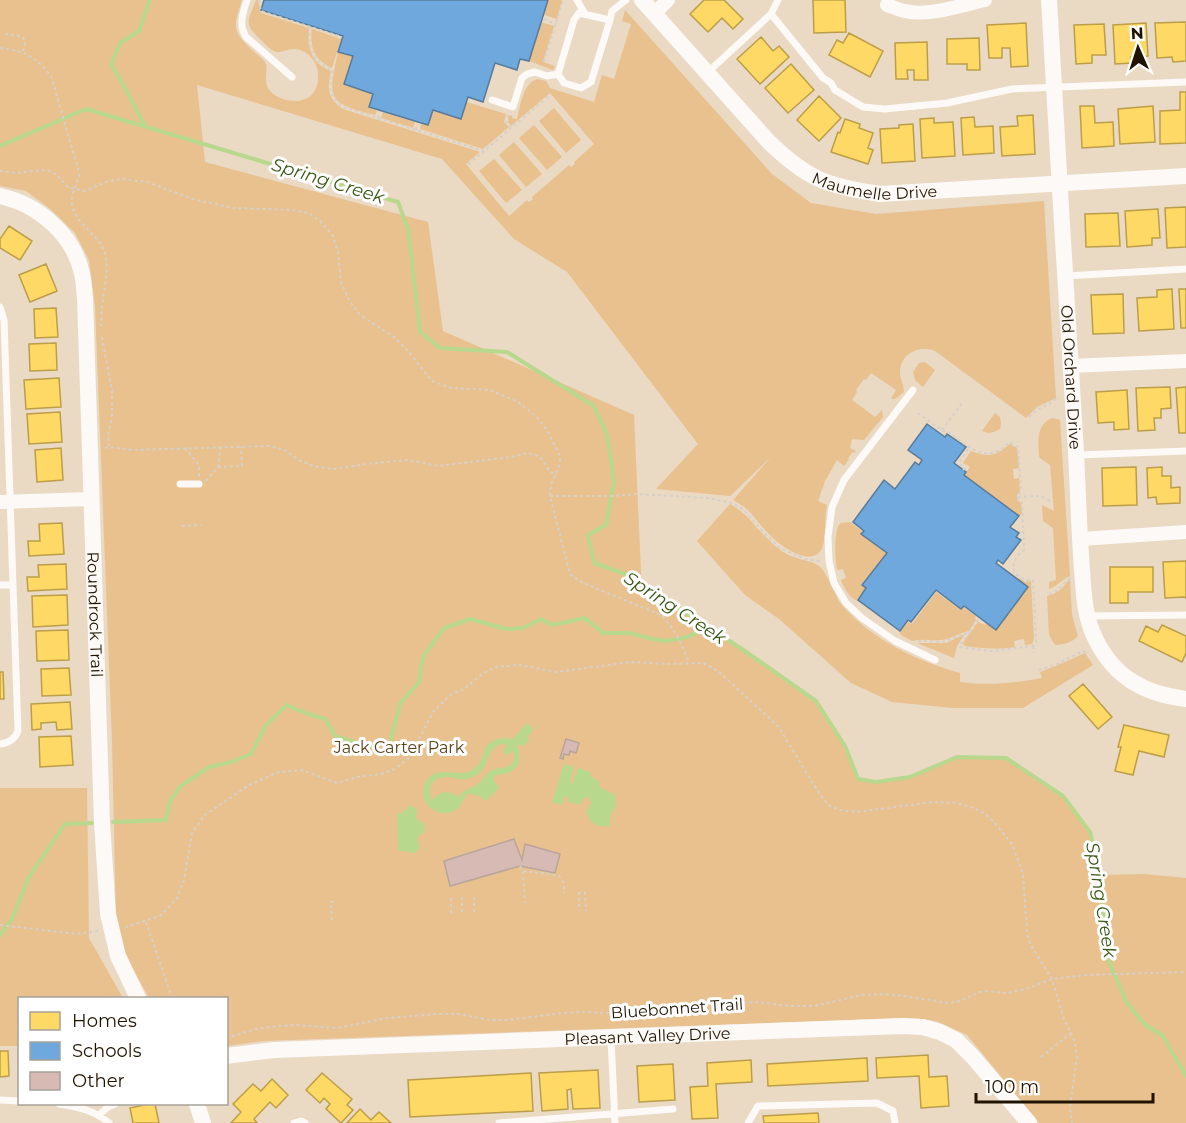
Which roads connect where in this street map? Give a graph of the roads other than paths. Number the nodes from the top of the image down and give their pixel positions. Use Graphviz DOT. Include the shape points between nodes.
graph roads {
  1 [pos="247,0"];
  2 [pos="577,0"];
  3 [pos="626,0"];
  4 [pos="642,0"];
  5 [pos="668,0"];
  6 [pos="778,0"];
  7 [pos="985,0"];
  8 [pos="1049,0"];
  9 [pos="887,5"];
  10 [pos="655,13"];
  11 [pos="585,14"];
  12 [pos="771,14"];
  13 [pos="610,20"];
  14 [pos="707,72"];
  15 [pos="558,74"];
  16 [pos="292,76"];
  17 [pos="1186,82"];
  18 [pos="1054,87"];
  19 [pos="492,100"];
  20 [pos="1186,176"];
  21 [pos="1060,183"];
  22 [pos="0,196"];
  23 [pos="1186,269"];
  24 [pos="1065,276"];
  25 [pos="0,307"];
  26 [pos="1186,361"];
  27 [pos="1071,366"];
  28 [pos="913,390"];
  29 [pos="1186,451"];
  30 [pos="1076,455"];
  31 [pos="180,484"];
  32 [pos="199,484"];
  33 [pos="92,499"];
  34 [pos="6,502"];
  35 [pos="1186,532"];
  36 [pos="1080,539"];
  37 [pos="0,585"];
  38 [pos="14,585"];
  39 [pos="1186,615"];
  40 [pos="1086,616"];
  41 [pos="935,660"];
  42 [pos="1186,699"];
  43 [pos="0,744"];
  44 [pos="137,997"];
  45 [pos="611,1038"];
  46 [pos="228,1056"];
  47 [pos="0,1100"];
  48 [pos="18,1101"];
  49 [pos="66,1105"];
  50 [pos="113,1105"];
  51 [pos="197,1105"];
  52 [pos="673,1109"];
  53 [pos="615,1113"];
  54 [pos="99,1115"];
  55 [pos="1026,1122"];
  56 [pos="109,1123"];
  57 [pos="203,1123"];
  58 [pos="294,1123"];
  59 [pos="305,1123"];
  60 [pos="499,1123"];
  61 [pos="615,1123"];
  62 [pos="748,1123"];
  63 [pos="895,1123"];
  1 -- 16 [label="lane" via="242,32"];
  2 -- 11 [label="lane"];
  3 -- 13 [label="lane" via="612,11"];
  4 -- 10 [label="street, Maumelle Drive"];
  5 -- 10 [label="street"];
  6 -- 12 [label="lane"];
  7 -- 9 [label="street" via="916,13"];
  8 -- 18 [label="street, Old Orchard Drive"];
  10 -- 14 [label="street, Maumelle Drive"];
  11 -- 13 [label="lane"];
  11 -- 15 [label="lane" via="579,13 574,20"];
  12 -- 14 [label="lane"];
  12 -- 18 [label="lane" via="823,78 863,107 885,109 947,103 1012,89"];
  13 -- 15 [label="lane" via="591,82 581,88 564,83"];
  14 -- 21 [label="street, Maumelle Drive" via="787,160 826,183 880,194"];
  15 -- 19 [label="lane" via="527,74 522,78 513,107"];
  17 -- 18 [label="lane"];
  18 -- 21 [label="street, Old Orchard Drive"];
  20 -- 21 [label="street, Maumelle Drive"];
  21 -- 24 [label="street, Old Orchard Drive"];
  22 -- 33 [label="street, Roundrock Trail" via="42,214 60,231 82,273"];
  23 -- 24 [label="lane"];
  24 -- 27 [label="street, Old Orchard Drive"];
  25 -- 34 [label="lane" via="4,320"];
  26 -- 27 [label="street"];
  27 -- 30 [label="street, Old Orchard Drive"];
  28 -- 41 [label="lane" via="844,480 832,507 829,561 834,583 846,603 862,618 895,641"];
  29 -- 30 [label="lane"];
  30 -- 36 [label="street, Old Orchard Drive"];
  31 -- 32 [label="lane"];
  33 -- 34 [label="street"];
  33 -- 44 [label="street, Roundrock Trail" via="108,914 118,956"];
  34 -- 38 [label="lane"];
  35 -- 36 [label="street"];
  36 -- 40 [label="street, Old Orchard Drive"];
  37 -- 38 [label="lane"];
  38 -- 43 [label="lane" via="18,731 11,741"];
  39 -- 40 [label="lane"];
  40 -- 42 [label="street, Old Orchard Drive" via="1105,657 1124,676 1147,690"];
  45 -- 46 [label="street, Pleasant Valley Drive" via="274,1050"];
  45 -- 53 [label="lane"];
  45 -- 55 [label="street, Pleasant Valley Drive" via="923,1027 956,1040"];
  47 -- 48 [label="lane"];
  49 -- 54 [label="lane"];
  50 -- 54 [label="lane"];
  51 -- 57 [label="street"];
  52 -- 53 [label="lane"];
  53 -- 60 [label="lane"];
  53 -- 61 [label="lane"];
  54 -- 56 [label="lane"];
  58 -- 59 [label="lane"];
  62 -- 63 [label="lane" via="758,1106 877,1103 892,1111"];
}
